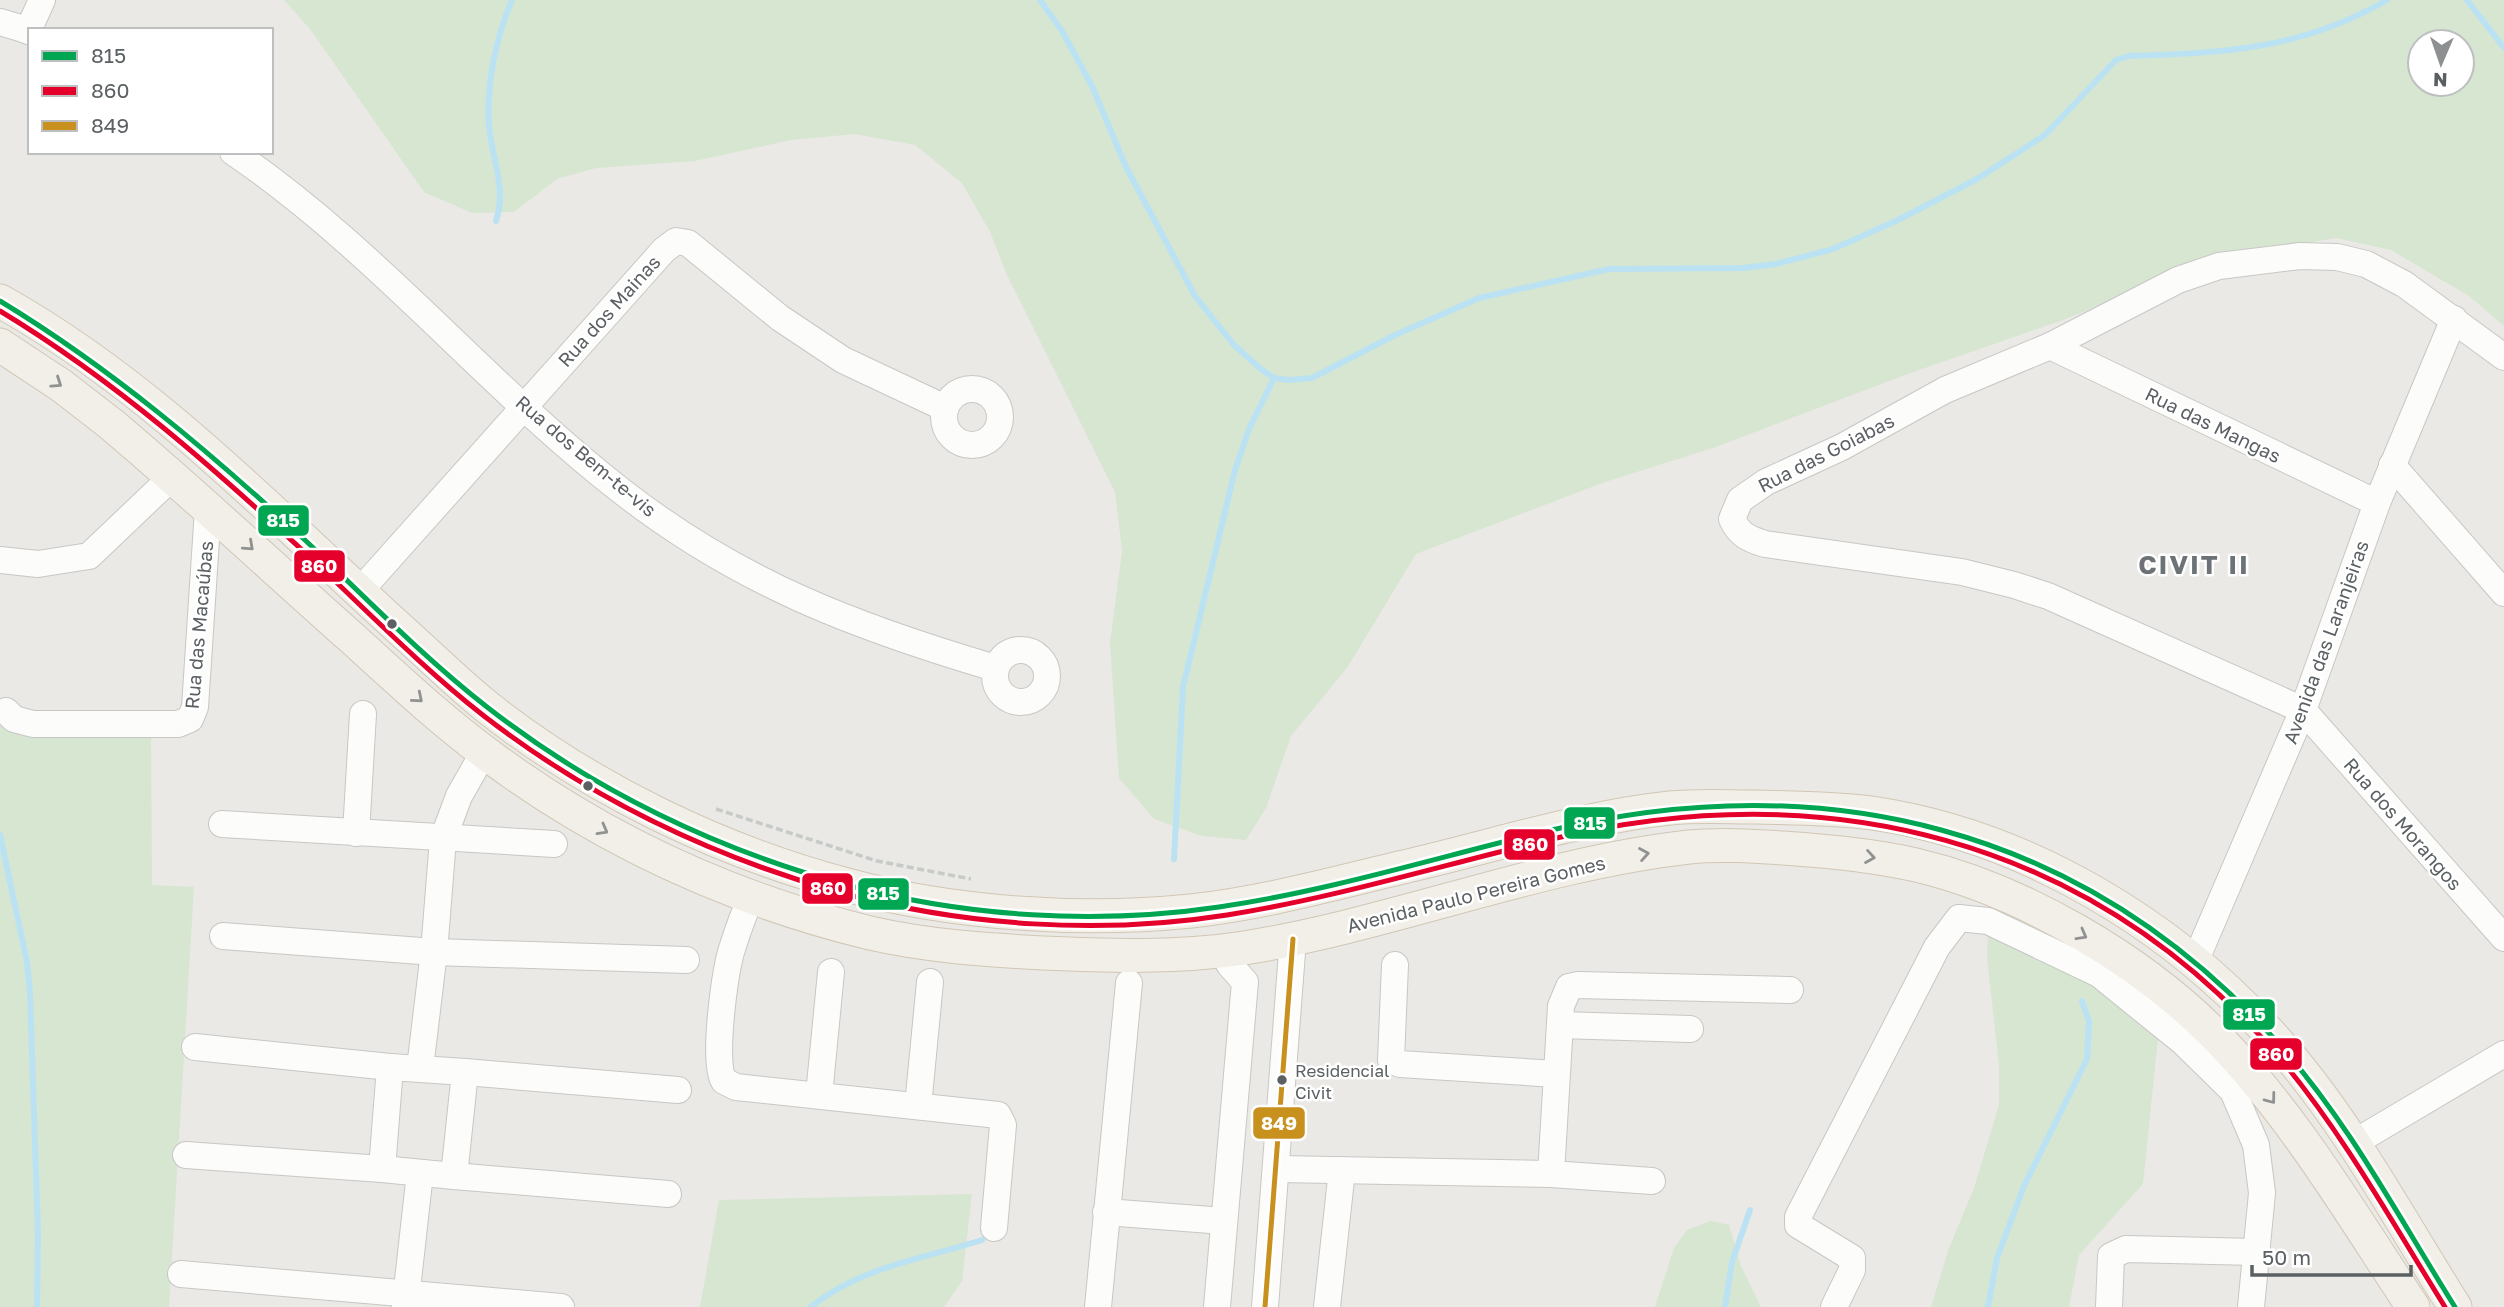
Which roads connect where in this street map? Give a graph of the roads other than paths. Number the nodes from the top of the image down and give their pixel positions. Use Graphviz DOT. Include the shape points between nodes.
graph roads {
  1 [pos="42,0"];
  2 [pos="0,22"];
  3 [pos="30,28"];
  4 [pos="28,31"];
  5 [pos="236,154"];
  6 [pos="0,301"];
  7 [pos="2454,319"];
  8 [pos="0,345"];
  9 [pos="2050,346"];
  10 [pos="2504,357"];
  11 [pos="524,406"];
  12 [pos="945,408"];
  13 [pos="2392,465"];
  14 [pos="172,477"];
  15 [pos="2377,503"];
  16 [pos="208,509"];
  17 [pos="0,560"];
  18 [pos="359,592"];
  19 [pos="2504,593"];
  20 [pos="995,667"];
  21 [pos="2303,710"];
  22 [pos="6,711"];
  23 [pos="363,714"];
  24 [pos="484,752"];
  25 [pos="222,824"];
  26 [pos="356,833"];
  27 [pos="443,839"];
  28 [pos="554,844"];
  29 [pos="752,896"];
  30 [pos="223,936"];
  31 [pos="2504,938"];
  32 [pos="1293,939"];
  33 [pos="1227,950"];
  34 [pos="435,952"];
  35 [pos="685,960"];
  36 [pos="2194,964"];
  37 [pos="1395,965"];
  38 [pos="831,972"];
  39 [pos="930,982"];
  40 [pos="1129,983"];
  41 [pos="1790,990"];
  42 [pos="1560,1026"];
  43 [pos="1690,1029"];
  44 [pos="195,1046"];
  45 [pos="2504,1054"];
  46 [pos="390,1067"];
  47 [pos="420,1068"];
  48 [pos="465,1072"];
  49 [pos="1556,1074"];
  50 [pos="678,1090"];
  51 [pos="819,1095"];
  52 [pos="918,1106"];
  53 [pos="2352,1144"];
  54 [pos="186,1155"];
  55 [pos="382,1169"];
  56 [pos="1278,1169"];
  57 [pos="1342,1170"];
  58 [pos="420,1173"];
  59 [pos="1551,1174"];
  60 [pos="454,1175"];
  61 [pos="1653,1181"];
  62 [pos="668,1194"];
  63 [pos="1106,1212"];
  64 [pos="1224,1221"];
  65 [pos="993,1228"];
  66 [pos="2257,1252"];
  67 [pos="181,1274"];
  68 [pos="405,1301"];
  69 [pos="561,1307"];
  70 [pos="1098,1307"];
  71 [pos="1217,1307"];
  72 [pos="1265,1307"];
  73 [pos="1327,1307"];
  74 [pos="1834,1307"];
  75 [pos="2109,1307"];
  76 [pos="2251,1307"];
  77 [pos="2413,1307"];
  78 [pos="2455,1307"];
  1 -- 3 [label="street"];
  2 -- 4 [label="street"];
  5 -- 11 [label="street, Rua dos Bem-te-vis" via="360,252"];
  6 -- 18 [label="main road" via="106,370 220,465"];
  7 -- 9 [label="street, Rua das Goiabas" via="2366,264 2300,256 2219,266 2178,280"];
  7 -- 10 [label="street, Rua das Goiabas"];
  7 -- 13 [label="street, Avenida das Laranjeiras"];
  8 -- 14 [label="main road, Avenida Paulo Pereira Gomes, one-way" via="86,404"];
  9 -- 15 [label="street, Rua das Mangas"];
  9 -- 21 [label="street, Rua das Goiabas" via="1945,390 1842,447 1766,482 1740,500 1733,511 1737,530 1765,544 1962,572 2014,584"];
  11 -- 12 [label="street, Rua dos Mainas" via="664,250 682,240 780,318 843,360"];
  11 -- 18 [label="street, Rua dos Mainas"];
  11 -- 20 [label="street, Rua dos Bem-te-vis" via="624,493 747,574 812,607"];
  13 -- 15 [label="street, Avenida das Laranjeiras"];
  13 -- 19 [label="street"];
  14 -- 16 [label="main road, Avenida Paulo Pereira Gomes"];
  14 -- 17 [label="street" via="89,556 38,564"];
  15 -- 21 [label="street, Avenida das Laranjeiras"];
  16 -- 22 [label="street, Rua das Macaúbas" via="204,615 190,719 178,724 33,724 14,719"];
  16 -- 24 [label="main road, Avenida Paulo Pereira Gomes, one-way"];
  18 -- 36 [label="main road" via="488,708 594,778 684,826 737,848 888,895 1030,912 1187,911 1269,897 1650,811 1815,808 1896,817 2016,856 2104,899"];
  21 -- 31 [label="street, Rua dos Morangos"];
  21 -- 36 [label="street, Avenida das Laranjeiras"];
  23 -- 26 [label="street"];
  24 -- 27 [label="street" via="458,796"];
  24 -- 29 [label="main road, Avenida Paulo Pereira Gomes, one-way" via="599,828 686,871"];
  25 -- 26 [label="street"];
  26 -- 27 [label="street"];
  27 -- 28 [label="street"];
  27 -- 34 [label="street"];
  29 -- 33 [label="main road, Avenida Paulo Pereira Gomes" via="875,934 957,947 1128,955"];
  29 -- 51 [label="street" via="730,955 720,1076 736,1087"];
  30 -- 34 [label="street"];
  32 -- 33 [label="main road, Avenida Paulo Pereira Gomes"];
  32 -- 56 [label="street"];
  32 -- 77 [label="main road, Avenida Paulo Pereira Gomes, one-way" via="1561,871 1691,847 1750,846 1863,855 1957,877 2109,950 2199,1019 2267,1094"];
  33 -- 64 [label="street" via="1229,964 1245,982"];
  34 -- 35 [label="street"];
  34 -- 47 [label="street"];
  36 -- 53 [label="main road" via="2279,1044"];
  37 -- 49 [label="street" via="1391,1060"];
  38 -- 51 [label="street"];
  39 -- 52 [label="street"];
  40 -- 63 [label="street"];
  41 -- 42 [label="street" via="1578,985 1565,992"];
  42 -- 43 [label="street"];
  42 -- 49 [label="street"];
  44 -- 46 [label="street"];
  45 -- 53 [label="street"];
  46 -- 47 [label="street"];
  46 -- 55 [label="street"];
  47 -- 48 [label="street"];
  48 -- 50 [label="street"];
  48 -- 60 [label="street"];
  49 -- 59 [label="street"];
  51 -- 52 [label="street"];
  52 -- 65 [label="street" via="1001,1119"];
  53 -- 78 [label="main road"];
  54 -- 55 [label="street"];
  55 -- 58 [label="street"];
  56 -- 57 [label="street"];
  56 -- 72 [label="street"];
  57 -- 59 [label="street"];
  57 -- 73 [label="street"];
  58 -- 60 [label="street"];
  58 -- 68 [label="street"];
  59 -- 61 [label="street"];
  60 -- 62 [label="street"];
  63 -- 64 [label="street"];
  63 -- 70 [label="street"];
  64 -- 71 [label="street"];
  66 -- 74 [label="street" via="2262,1193 2256,1145 2233,1091 2183,1042 2099,974 1988,921 1959,918 1937,947 1798,1217 1798,1225 1852,1258 1853,1270"];
  66 -- 75 [label="street" via="2126,1249 2111,1256"];
  66 -- 76 [label="street"];
  67 -- 68 [label="street"];
  68 -- 69 [label="street"];
}
